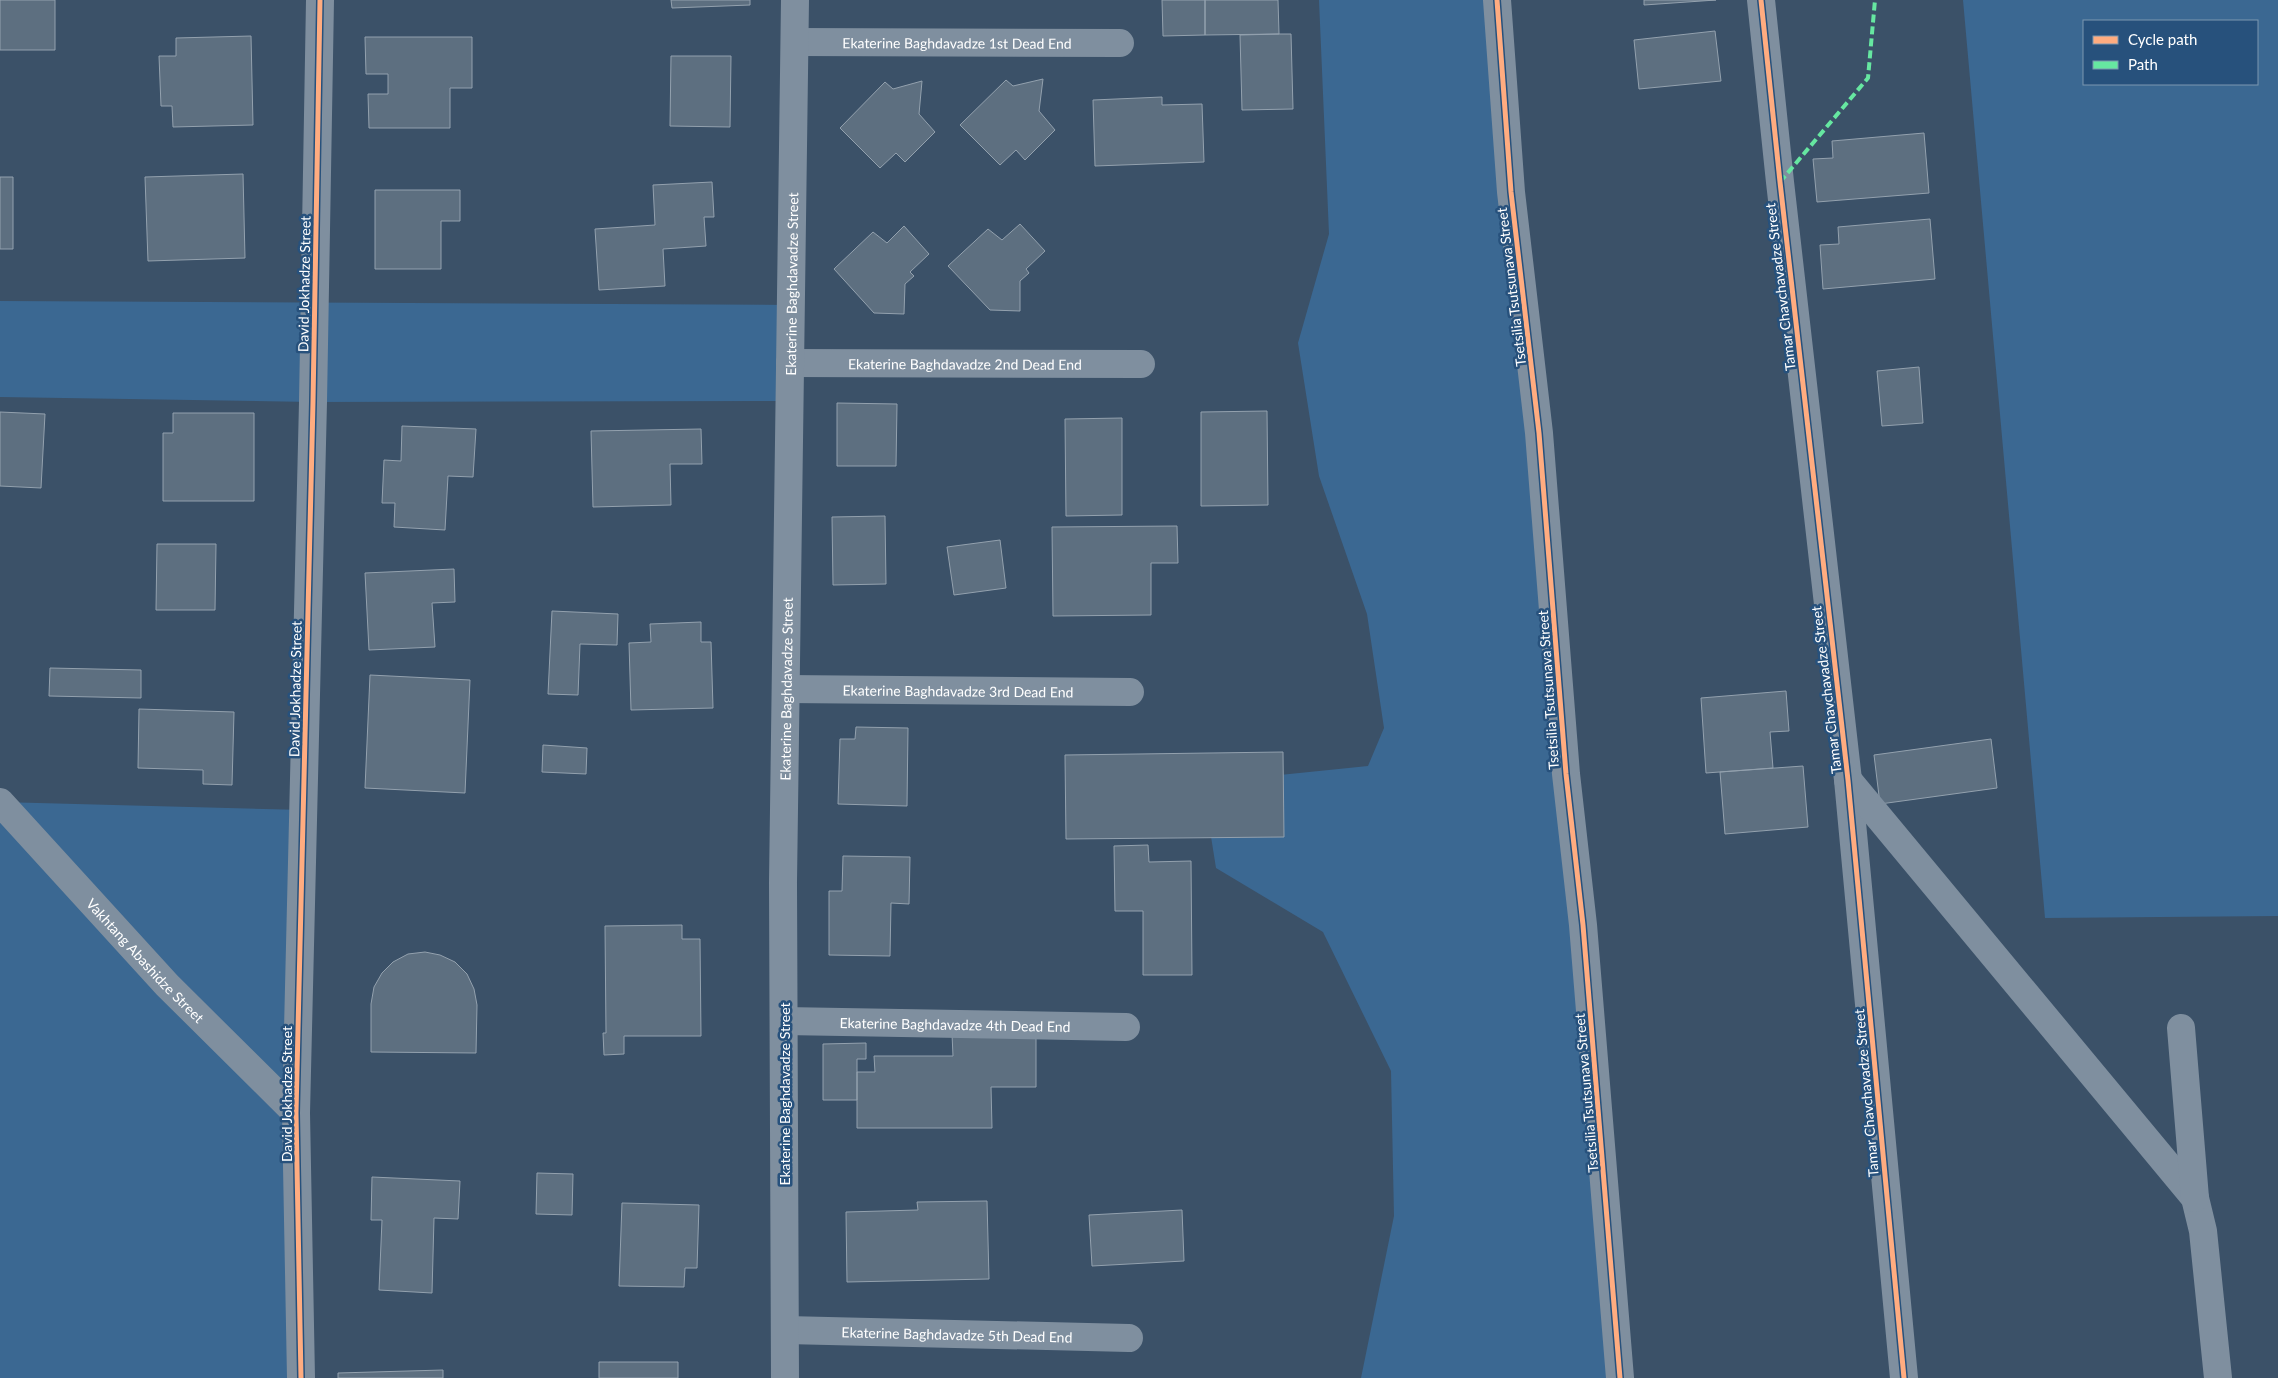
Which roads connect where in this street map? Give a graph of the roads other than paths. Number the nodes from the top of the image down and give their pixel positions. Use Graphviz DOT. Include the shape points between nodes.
graph roads {
  1 [pos="320,0"];
  2 [pos="795,0"];
  3 [pos="1497,0"];
  4 [pos="1761,0"];
  5 [pos="794,42"];
  6 [pos="1120,43"];
  7 [pos="790,363"];
  8 [pos="1140,364"];
  9 [pos="786,689"];
  10 [pos="1130,692"];
  11 [pos="1848,780"];
  12 [pos="0,802"];
  13 [pos="784,1021"];
  14 [pos="1126,1027"];
  15 [pos="2181,1028"];
  16 [pos="296,1113"];
  17 [pos="2195,1198"];
  18 [pos="786,1330"];
  19 [pos="1129,1338"];
  20 [pos="301,1378"];
  21 [pos="785,1378"];
  22 [pos="1620,1378"];
  23 [pos="1904,1378"];
  24 [pos="2218,1378"];
  1 -- 16 [label="street, David Jokhadze Street"];
  2 -- 5 [label="street, Ekaterine Baghdavadze Street"];
  3 -- 22 [label="street, Tsetsilia Tsutsunava Street" via="1511,192 1540,433 1566,774 1583,925"];
  4 -- 11 [label="street, Tamar Chavchavadze Street"];
  5 -- 6 [label="street, Ekaterine Baghdavadze 1st Dead End"];
  5 -- 7 [label="street, Ekaterine Baghdavadze Street"];
  7 -- 8 [label="street, Ekaterine Baghdavadze 2nd Dead End"];
  7 -- 9 [label="street, Ekaterine Baghdavadze Street"];
  9 -- 10 [label="street, Ekaterine Baghdavadze 3rd Dead End"];
  9 -- 13 [label="street, Ekaterine Baghdavadze Street"];
  11 -- 17 [label="street"];
  11 -- 23 [label="street, Tamar Chavchavadze Street"];
  12 -- 16 [label="street, Vakhtang Abashidze Street" via="167,985"];
  13 -- 14 [label="street, Ekaterine Baghdavadze 4th Dead End"];
  13 -- 18 [label="street, Ekaterine Baghdavadze Street"];
  15 -- 17 [label="street"];
  16 -- 20 [label="street, David Jokhadze Street"];
  17 -- 24 [label="street" via="2203,1231"];
  18 -- 19 [label="street, Ekaterine Baghdavadze 5th Dead End"];
  18 -- 21 [label="street, Ekaterine Baghdavadze Street"];
}
